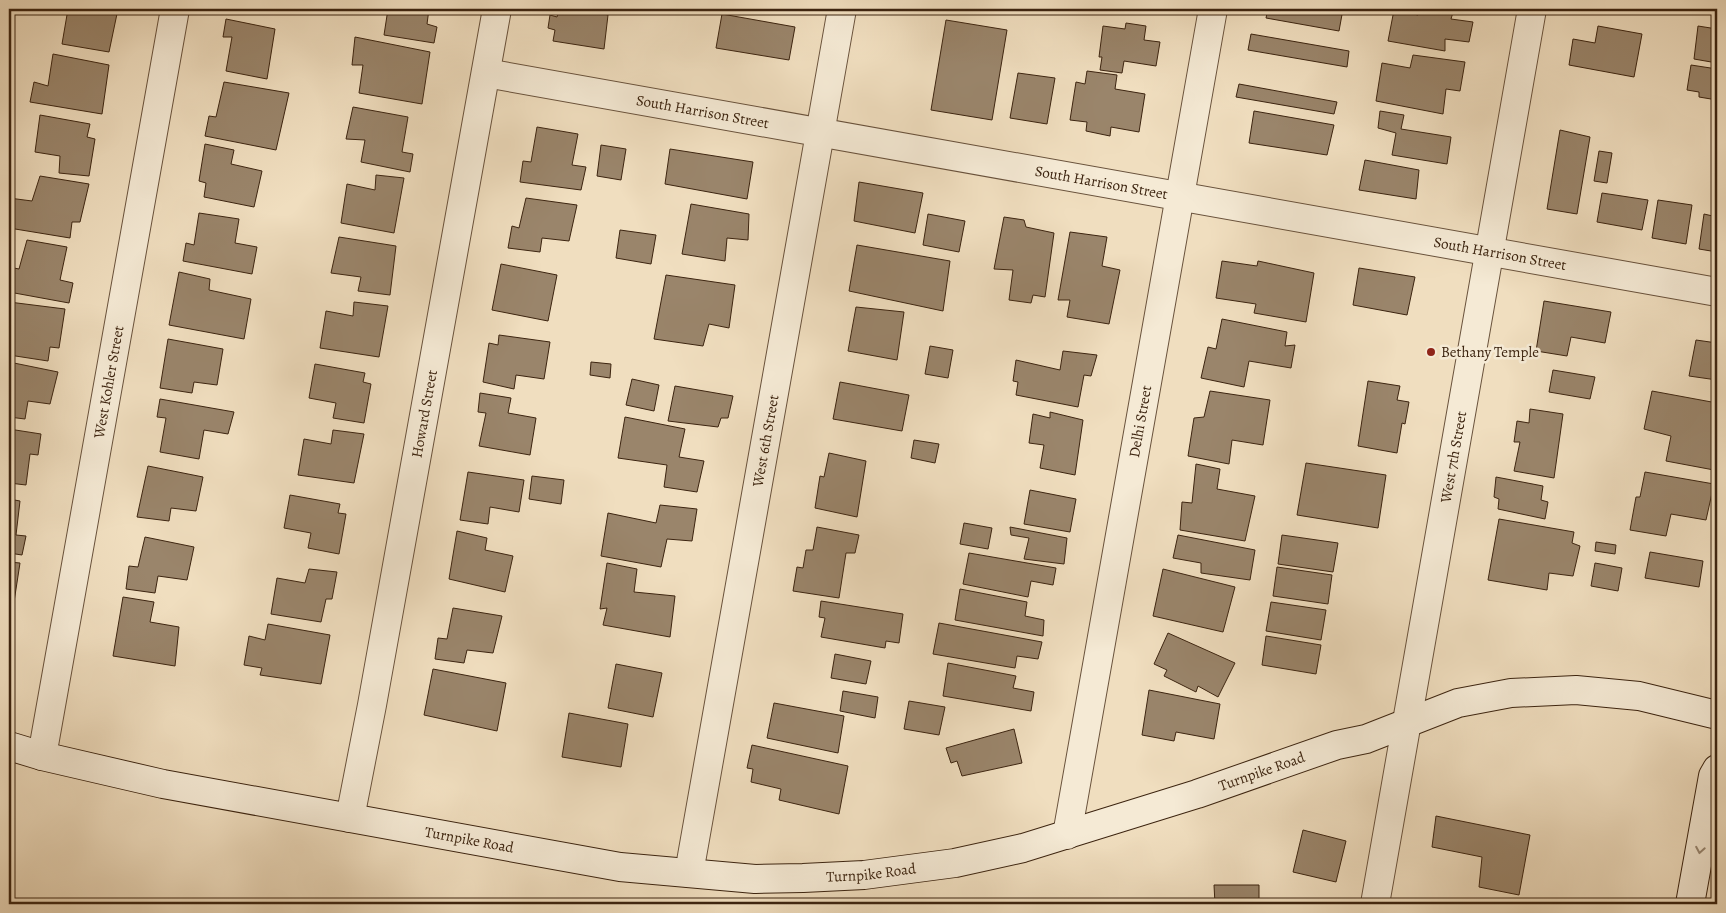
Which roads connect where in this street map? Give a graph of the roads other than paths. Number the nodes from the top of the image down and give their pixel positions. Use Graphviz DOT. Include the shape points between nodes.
graph roads {
  1 [pos="175,9"];
  2 [pos="497,9"];
  3 [pos="842,9"];
  4 [pos="1213,9"];
  5 [pos="1532,9"];
  6 [pos="486,73"];
  7 [pos="820,131"];
  8 [pos="1180,196"];
  9 [pos="1490,251"];
  10 [pos="1717,292"];
  11 [pos="1717,715"];
  12 [pos="1406,723"];
  13 [pos="9,746"];
  14 [pos="42,756"];
  15 [pos="1717,769"];
  16 [pos="350,818"];
  17 [pos="1068,834"];
  18 [pos="689,873"];
  19 [pos="1375,904"];
  20 [pos="1690,904"];
  1 -- 14 [label="street, West Kohler Street"];
  2 -- 6 [label="street, Howard Street"];
  3 -- 7 [label="street, West 6th Street"];
  4 -- 8 [label="street, Delhi Street"];
  5 -- 9 [label="street, West 7th Street"];
  6 -- 7 [label="street, South Harrison Street"];
  6 -- 16 [label="street, Howard Street"];
  7 -- 8 [label="street, South Harrison Street"];
  7 -- 18 [label="street, West 6th Street"];
  8 -- 9 [label="street, South Harrison Street"];
  8 -- 17 [label="street, Delhi Street"];
  9 -- 10 [label="street, South Harrison Street"];
  9 -- 12 [label="street, West 7th Street"];
  11 -- 12 [label="street, Turnpike Road" via="1639,696 1576,690 1511,693 1458,703"];
  12 -- 17 [label="street, Turnpike Road" via="1366,739 1337,745 1197,794"];
  12 -- 19 [label="street, West 7th Street"];
  13 -- 14 [label="street, Turnpike Road"];
  14 -- 16 [label="street, Turnpike Road" via="163,784"];
  15 -- 20 [label="street, one-way" via="1713,776"];
  16 -- 18 [label="street, Turnpike Road" via="620,867"];
  17 -- 18 [label="street, Turnpike Road" via="955,863 864,875 755,879"];
}
